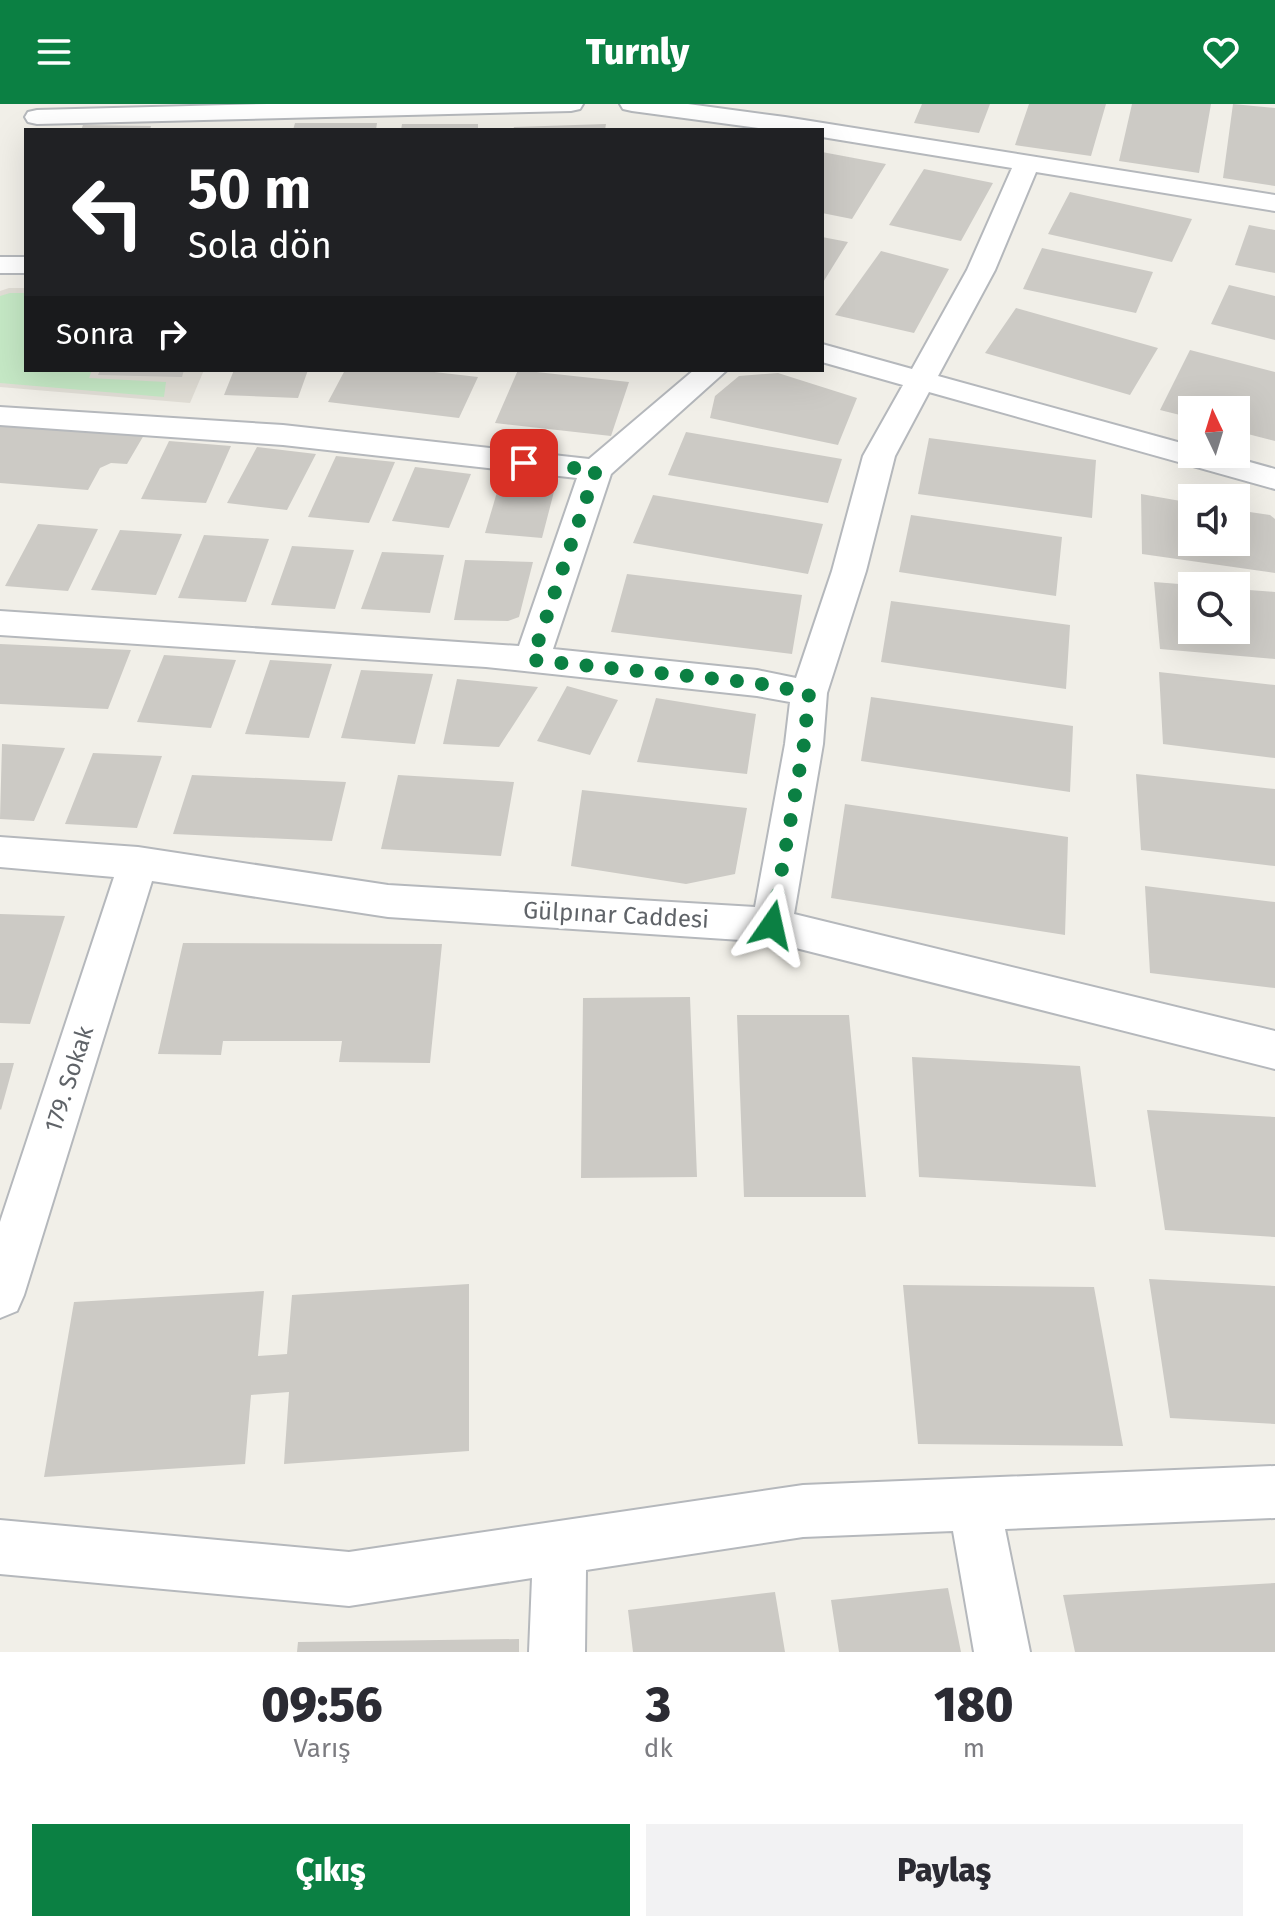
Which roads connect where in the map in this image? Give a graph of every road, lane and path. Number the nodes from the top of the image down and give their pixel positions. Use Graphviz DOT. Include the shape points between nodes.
graph roads {
  1 [pos="571,104"];
  2 [pos="632,104"];
  3 [pos="38,117"];
  4 [pos="784,119"];
  5 [pos="1027,162"];
  6 [pos="1275,203"];
  7 [pos="0,265"];
  8 [pos="24,265"];
  9 [pos="824,354"];
  10 [pos="710,372"];
  11 [pos="920,380"];
  12 [pos="0,416"];
  13 [pos="596,470"];
  14 [pos="1275,479"];
  15 [pos="0,623"];
  16 [pos="532,660"];
  17 [pos="809,693"];
  18 [pos="0,852"];
  19 [pos="138,863"];
  20 [pos="772,925"];
  21 [pos="1275,1050"];
  22 [pos="0,1295"];
  23 [pos="1275,1492"];
  24 [pos="974,1504"];
  25 [pos="0,1547"];
  26 [pos="560,1547"];
  27 [pos="557,1652"];
  28 [pos="1002,1652"];
  1 -- 3 [label="street"];
  2 -- 4 [label="street"];
  4 -- 5 [label="street"];
  5 -- 6 [label="street"];
  5 -- 11 [label="street" via="981,270"];
  7 -- 8 [label="street"];
  9 -- 11 [label="street"];
  10 -- 13 [label="street"];
  11 -- 14 [label="street"];
  11 -- 17 [label="street" via="879,456"];
  12 -- 13 [label="street" via="283,435"];
  13 -- 16 [label="street"];
  15 -- 16 [label="street"];
  16 -- 17 [label="street"];
  17 -- 20 [label="street"];
  18 -- 19 [label="street, Gülpınar Caddesi"];
  19 -- 20 [label="street, Gülpınar Caddesi" via="388,901"];
  19 -- 22 [label="street, 179. Sokak"];
  20 -- 21 [label="street, Gülpınar Caddesi"];
  23 -- 24 [label="street"];
  24 -- 26 [label="street" via="803,1511"];
  24 -- 28 [label="street"];
  25 -- 26 [label="street" via="349,1579"];
  26 -- 27 [label="street"];
}
